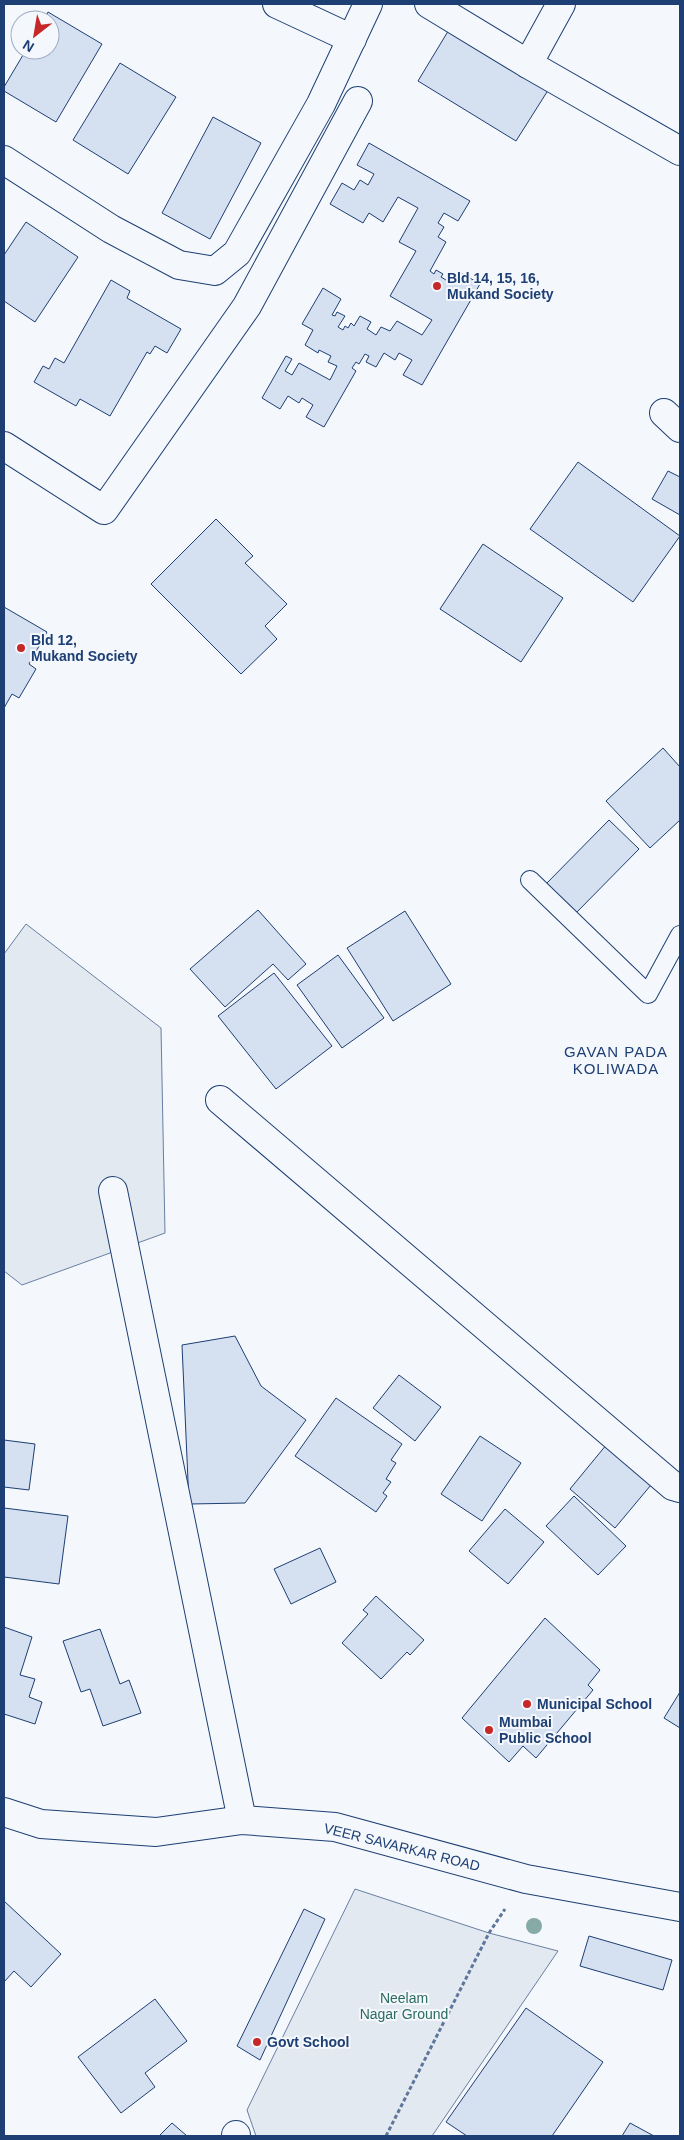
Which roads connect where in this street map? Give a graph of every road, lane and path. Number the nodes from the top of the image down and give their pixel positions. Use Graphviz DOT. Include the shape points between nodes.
graph roads {
  1 [pos="277,4"];
  2 [pos="368,4"];
  3 [pos="429,4"];
  4 [pos="561,4"];
  5 [pos="352,39"];
  6 [pos="528,64"];
  7 [pos="358,101"];
  8 [pos="680,151"];
  9 [pos="4,160"];
  10 [pos="4,446"];
  11 [pos="530,880"];
  12 [pos="680,935"];
  13 [pos="220,1100"];
  14 [pos="113,1191"];
  15 [pos="680,1488"];
  16 [pos="4,1812"];
  17 [pos="242,1820"];
  18 [pos="526,1879"];
  19 [pos="680,1907"];
  20 [pos="386,2136"];
  1 -- 5 [label="street"];
  2 -- 5 [label="street"];
  3 -- 6 [label="street"];
  4 -- 6 [label="street"];
  5 -- 9 [label="street" via="321,104 237,253 215,271 179,265 111,229"];
  6 -- 8 [label="street"];
  7 -- 10 [label="street" via="247,306 104,510"];
  11 -- 12 [label="lane" via="648,994"];
  13 -- 15 [label="street" via="665,1480"];
  14 -- 17 [label="street"];
  16 -- 17 [label="street, VEER SAVARKAR ROAD" via="40,1824 156,1832"];
  17 -- 18 [label="street, VEER SAVARKAR ROAD" via="335,1827"];
  18 -- 19 [label="street, VEER SAVARKAR ROAD"];
  18 -- 20 [label="path" via="489,1933"];
}
